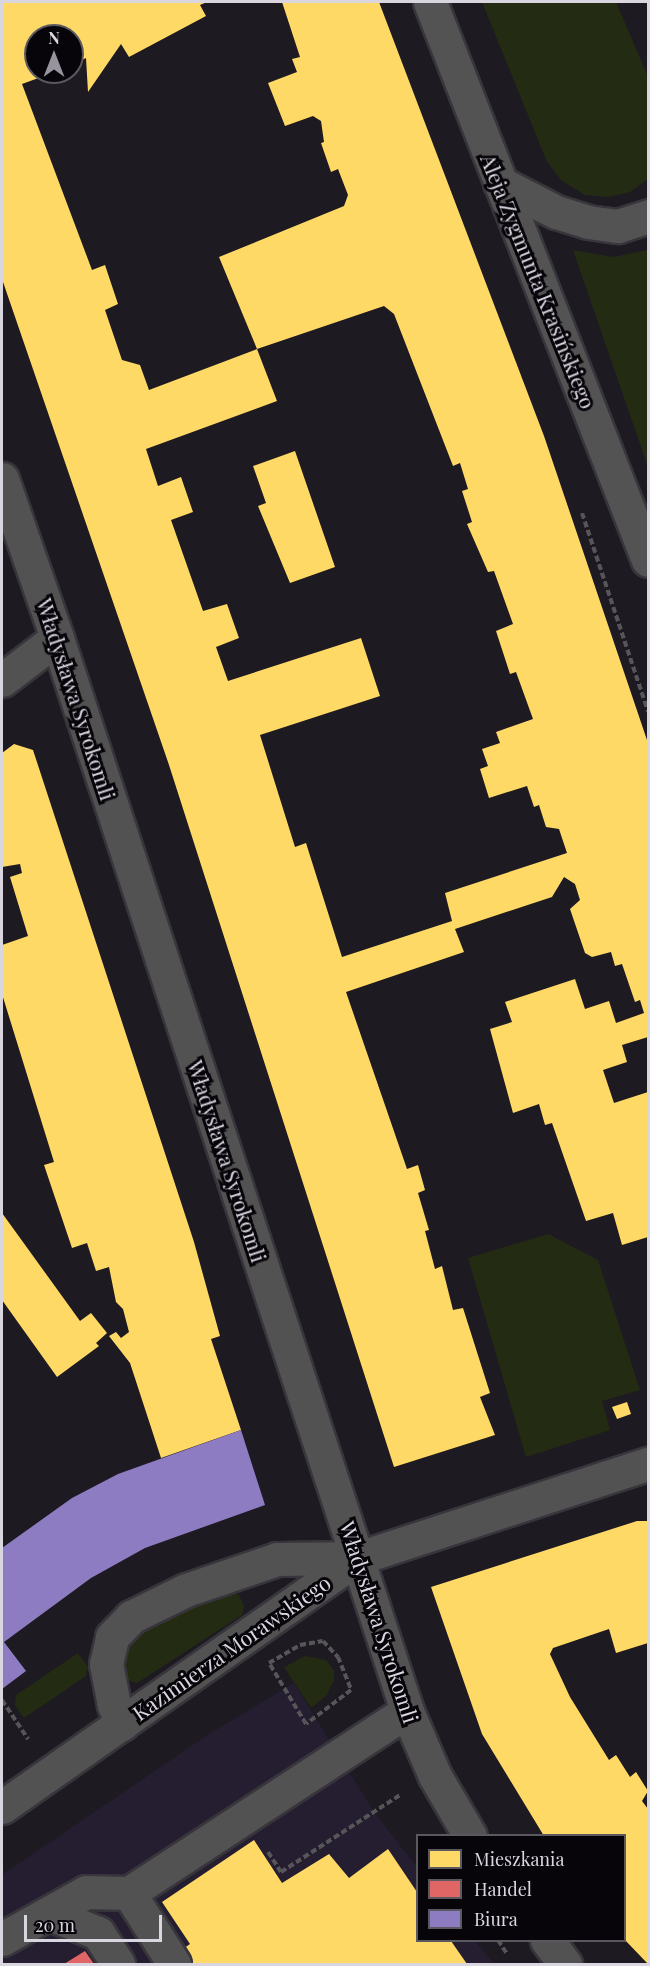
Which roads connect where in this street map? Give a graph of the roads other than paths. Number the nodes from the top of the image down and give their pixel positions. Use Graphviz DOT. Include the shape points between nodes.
graph roads {
  1 [pos="430,2"];
  2 [pos="500,183"];
  3 [pos="648,216"];
  4 [pos="2,479"];
  5 [pos="648,560"];
  6 [pos="57,638"];
  7 [pos="2,680"];
  8 [pos="648,1464"];
  9 [pos="358,1558"];
  10 [pos="407,1711"];
  11 [pos="122,1724"];
  12 [pos="2,1807"];
  13 [pos="469,1834"];
  14 [pos="129,1893"];
  15 [pos="50,1914"];
  16 [pos="2,1939"];
  17 [pos="548,1942"];
  18 [pos="118,1965"];
  19 [pos="174,1965"];
  20 [pos="565,1965"];
  1 -- 2 [label="main road, Aleja Zygmunta Krasińskiego"];
  2 -- 3 [label="main road" via="556,212 588,222 618,226"];
  2 -- 5 [label="main road, Aleja Zygmunta Krasińskiego"];
  4 -- 6 [label="street, Władysława Syrokomli"];
  6 -- 7 [label="street"];
  6 -- 9 [label="street, Władysława Syrokomli"];
  8 -- 9 [label="street, Kazimierza Morawskiego"];
  9 -- 10 [label="street, Władysława Syrokomli"];
  9 -- 11 [label="street, Kazimierza Morawskiego"];
  9 -- 11 [label="street" via="277,1559 186,1590 131,1617 112,1637 106,1664"];
  10 -- 13 [label="street, Władysława Syrokomli" via="435,1776"];
  10 -- 14 [label="street"];
  11 -- 12 [label="street, Kazimierza Morawskiego"];
  14 -- 15 [label="street" via="86,1892"];
  14 -- 19 [label="street"];
  15 -- 16 [label="street"];
  15 -- 18 [label="street" via="98,1933"];
  17 -- 20 [label="street"];
}
